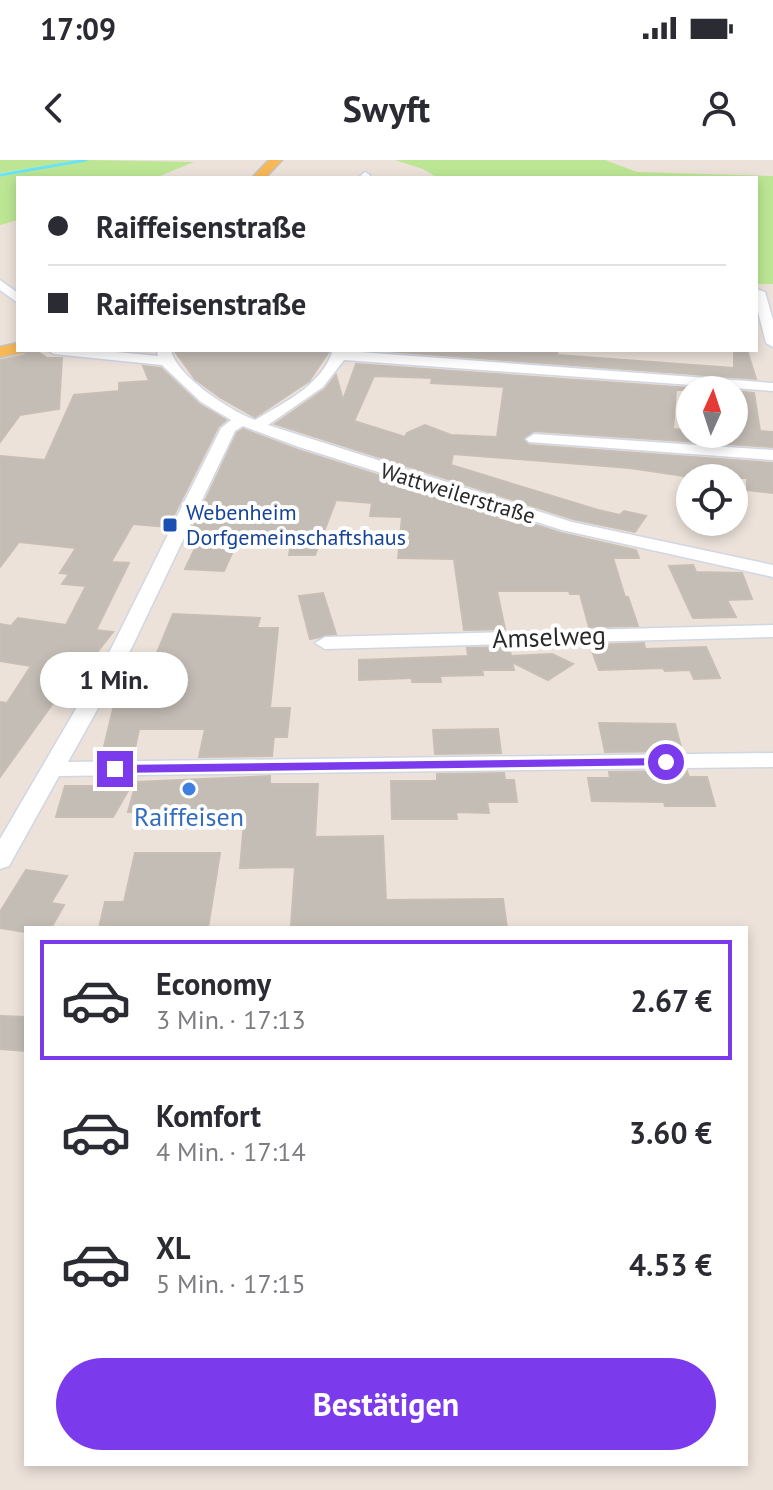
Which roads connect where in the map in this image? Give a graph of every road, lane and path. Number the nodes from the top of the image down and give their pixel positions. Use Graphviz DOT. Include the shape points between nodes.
graph roads {
  1 [pos="276,160"];
  2 [pos="260,176"];
  3 [pos="0,284"];
  4 [pos="759,292"];
  5 [pos="16,297"];
  6 [pos="765,321"];
  7 [pos="773,343"];
  8 [pos="91,352"];
  9 [pos="340,353"];
  10 [pos="165,356"];
  11 [pos="773,387"];
  12 [pos="249,423"];
  13 [pos="534,439"];
  14 [pos="773,455"];
  15 [pos="773,571"];
  16 [pos="773,631"];
  17 [pos="325,643"];
  18 [pos="773,760"];
  19 [pos="54,769"];
  20 [pos="3,849"];
  1 -- 2 [label="main road"];
  3 -- 5 [label="street"];
  4 -- 6 [label="street"];
  6 -- 7 [label="street"];
  8 -- 10 [label="street, Wattweilerstraße"];
  9 -- 11 [label="street"];
  9 -- 12 [label="street" via="306,394"];
  10 -- 12 [label="street, Wattweilerstraße" via="206,399"];
  12 -- 15 [label="street, Wattweilerstraße" via="531,516"];
  12 -- 19 [label="street" via="229,428 122,647"];
  13 -- 14 [label="street"];
  16 -- 17 [label="street, Amselweg"];
  18 -- 19 [label="street"];
  19 -- 20 [label="street"];
}
